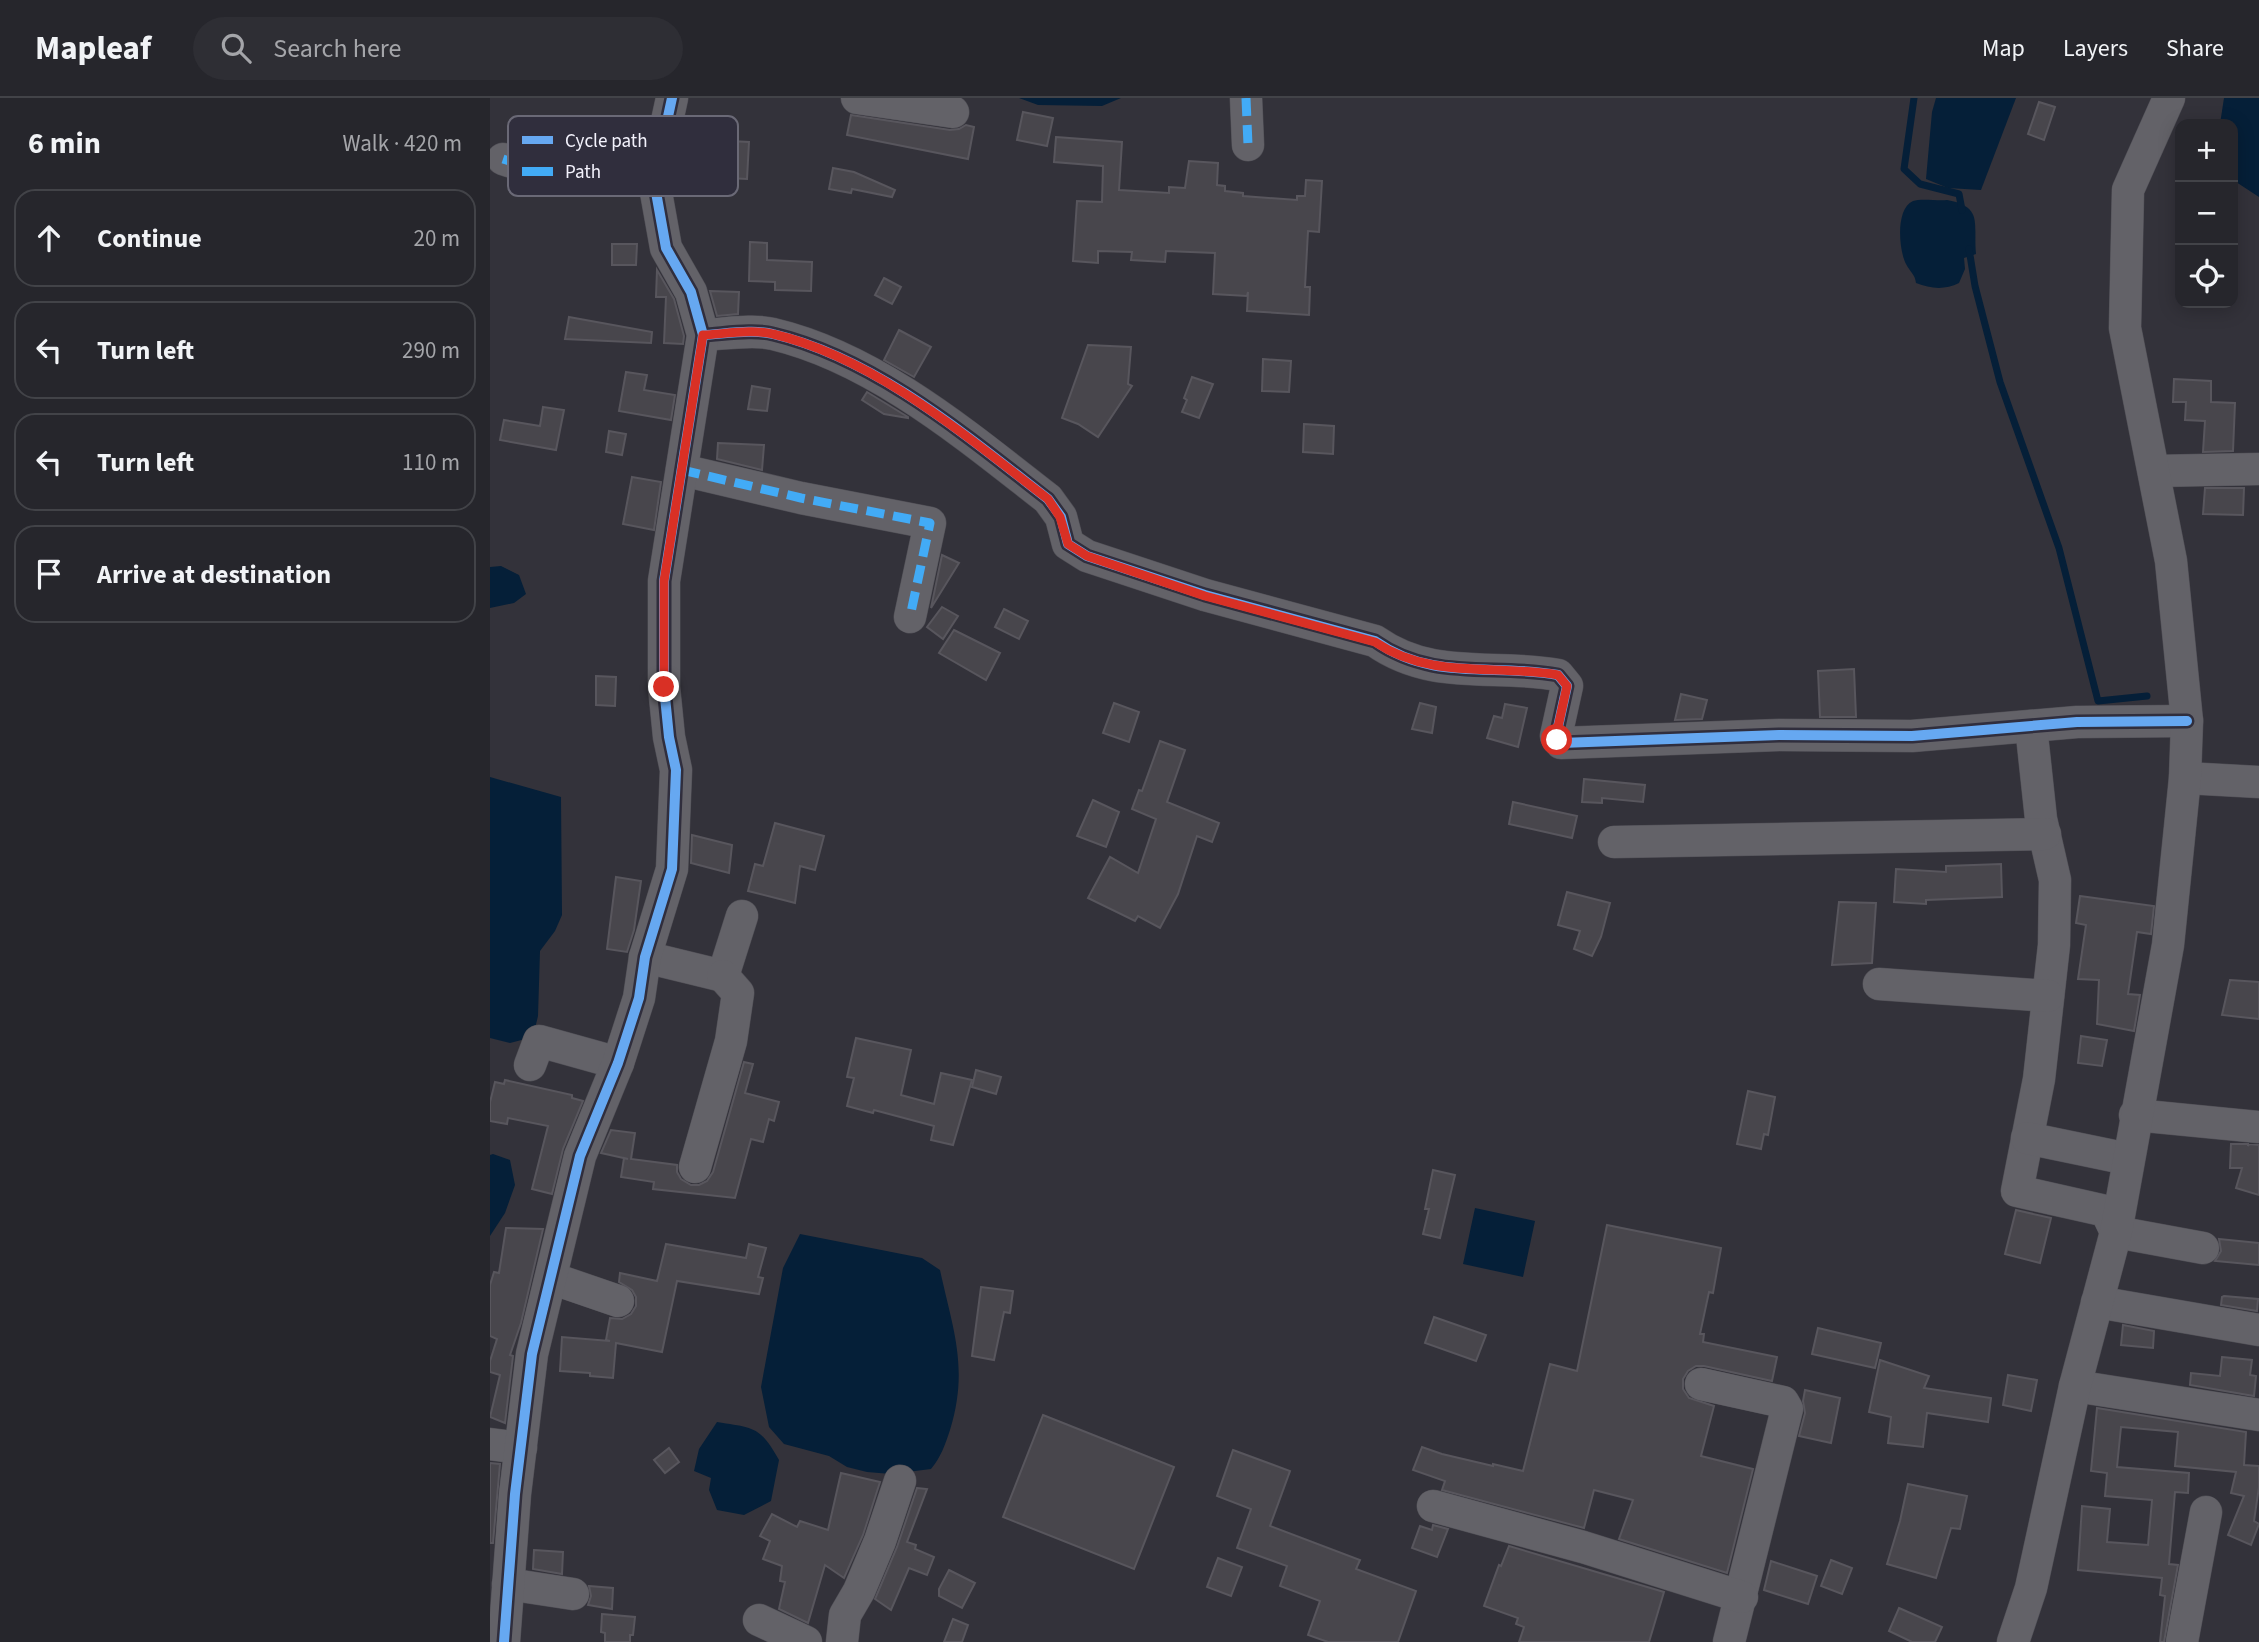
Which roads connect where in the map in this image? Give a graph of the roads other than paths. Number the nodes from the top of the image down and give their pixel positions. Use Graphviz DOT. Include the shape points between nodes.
graph roads {
  1 [pos="672,98"];
  2 [pos="857,98"];
  3 [pos="1246,98"];
  4 [pos="2169,98"];
  5 [pos="953,112"];
  6 [pos="668,116"];
  7 [pos="1248,145"];
  8 [pos="503,159"];
  9 [pos="508,161"];
  10 [pos="657,196"];
  11 [pos="703,335"];
  12 [pos="2259,469"];
  13 [pos="682,470"];
  14 [pos="2154,471"];
  15 [pos="910,617"];
  16 [pos="2187,721"];
  17 [pos="2031,726"];
  18 [pos="2185,778"];
  19 [pos="2259,782"];
  20 [pos="2045,834"];
  21 [pos="1614,842"];
  22 [pos="742,916"];
  23 [pos="645,957"];
  24 [pos="723,976"];
  25 [pos="1878,984"];
  26 [pos="2048,996"];
  27 [pos="618,1063"];
  28 [pos="530,1065"];
  29 [pos="2135,1115"];
  30 [pos="2259,1127"];
  31 [pos="2027,1138"];
  32 [pos="2128,1158"];
  33 [pos="695,1167"];
  34 [pos="2116,1232"];
  35 [pos="2203,1248"];
  36 [pos="551,1279"];
  37 [pos="618,1301"];
  38 [pos="2097,1302"];
  39 [pos="2259,1330"];
  40 [pos="1700,1384"];
  41 [pos="2075,1385"];
  42 [pos="2259,1415"];
  43 [pos="490,1444"];
  44 [pos="521,1448"];
  45 [pos="900,1481"];
  46 [pos="1433,1506"];
  47 [pos="2206,1512"];
  48 [pos="508,1584"];
  49 [pos="573,1594"];
  50 [pos="1742,1597"];
  51 [pos="759,1620"];
  52 [pos="499,1636"];
  53 [pos="806,1642"];
  54 [pos="842,1642"];
  55 [pos="1729,1642"];
  56 [pos="2013,1642"];
  57 [pos="2182,1642"];
  1 -- 6 [label="street"];
  2 -- 5 [label="street"];
  3 -- 7 [label="street"];
  4 -- 14 [label="street" via="2128,190 2125,328"];
  8 -- 9 [label="street"];
  10 -- 11 [label="street" via="666,248 691,292"];
  11 -- 13 [label="street"];
  11 -- 17 [label="street" via="771,333 838,355 937,414 1048,499 1060,517 1068,544 1087,556 1205,596 1375,642 1414,662 1558,675 1567,686 1556,736 1561,743 1779,735 1912,736"];
  12 -- 14 [label="street"];
  13 -- 15 [label="street" via="930,523"];
  13 -- 23 [label="street" via="664,581 664,687 676,770 672,869"];
  14 -- 16 [label="street" via="2171,561"];
  16 -- 17 [label="street"];
  16 -- 18 [label="street"];
  17 -- 20 [label="street"];
  18 -- 19 [label="street"];
  18 -- 29 [label="street" via="2168,945"];
  20 -- 21 [label="street"];
  20 -- 26 [label="street" via="2055,880"];
  22 -- 24 [label="street"];
  23 -- 24 [label="street"];
  23 -- 27 [label="street" via="639,998"];
  24 -- 33 [label="street" via="738,993 731,1041"];
  25 -- 26 [label="street"];
  26 -- 31 [label="street"];
  27 -- 28 [label="street" via="539,1041"];
  27 -- 36 [label="street" via="580,1156"];
  29 -- 30 [label="street"];
  29 -- 32 [label="street"];
  31 -- 32 [label="street"];
  31 -- 34 [label="street" via="2017,1191 2106,1211"];
  32 -- 34 [label="street"];
  34 -- 35 [label="street"];
  34 -- 38 [label="street"];
  36 -- 37 [label="street"];
  36 -- 44 [label="street" via="532,1354"];
  38 -- 39 [label="street"];
  38 -- 41 [label="street"];
  40 -- 50 [label="street" via="1783,1402 1787,1409"];
  41 -- 42 [label="street"];
  41 -- 56 [label="street" via="2031,1588"];
  43 -- 44 [label="street"];
  44 -- 48 [label="street"];
  45 -- 54 [label="street" via="880,1541 845,1615"];
  46 -- 50 [label="street"];
  47 -- 57 [label="street"];
  48 -- 49 [label="street"];
  48 -- 52 [label="street"];
  50 -- 55 [label="street"];
  51 -- 53 [label="street"];
}
